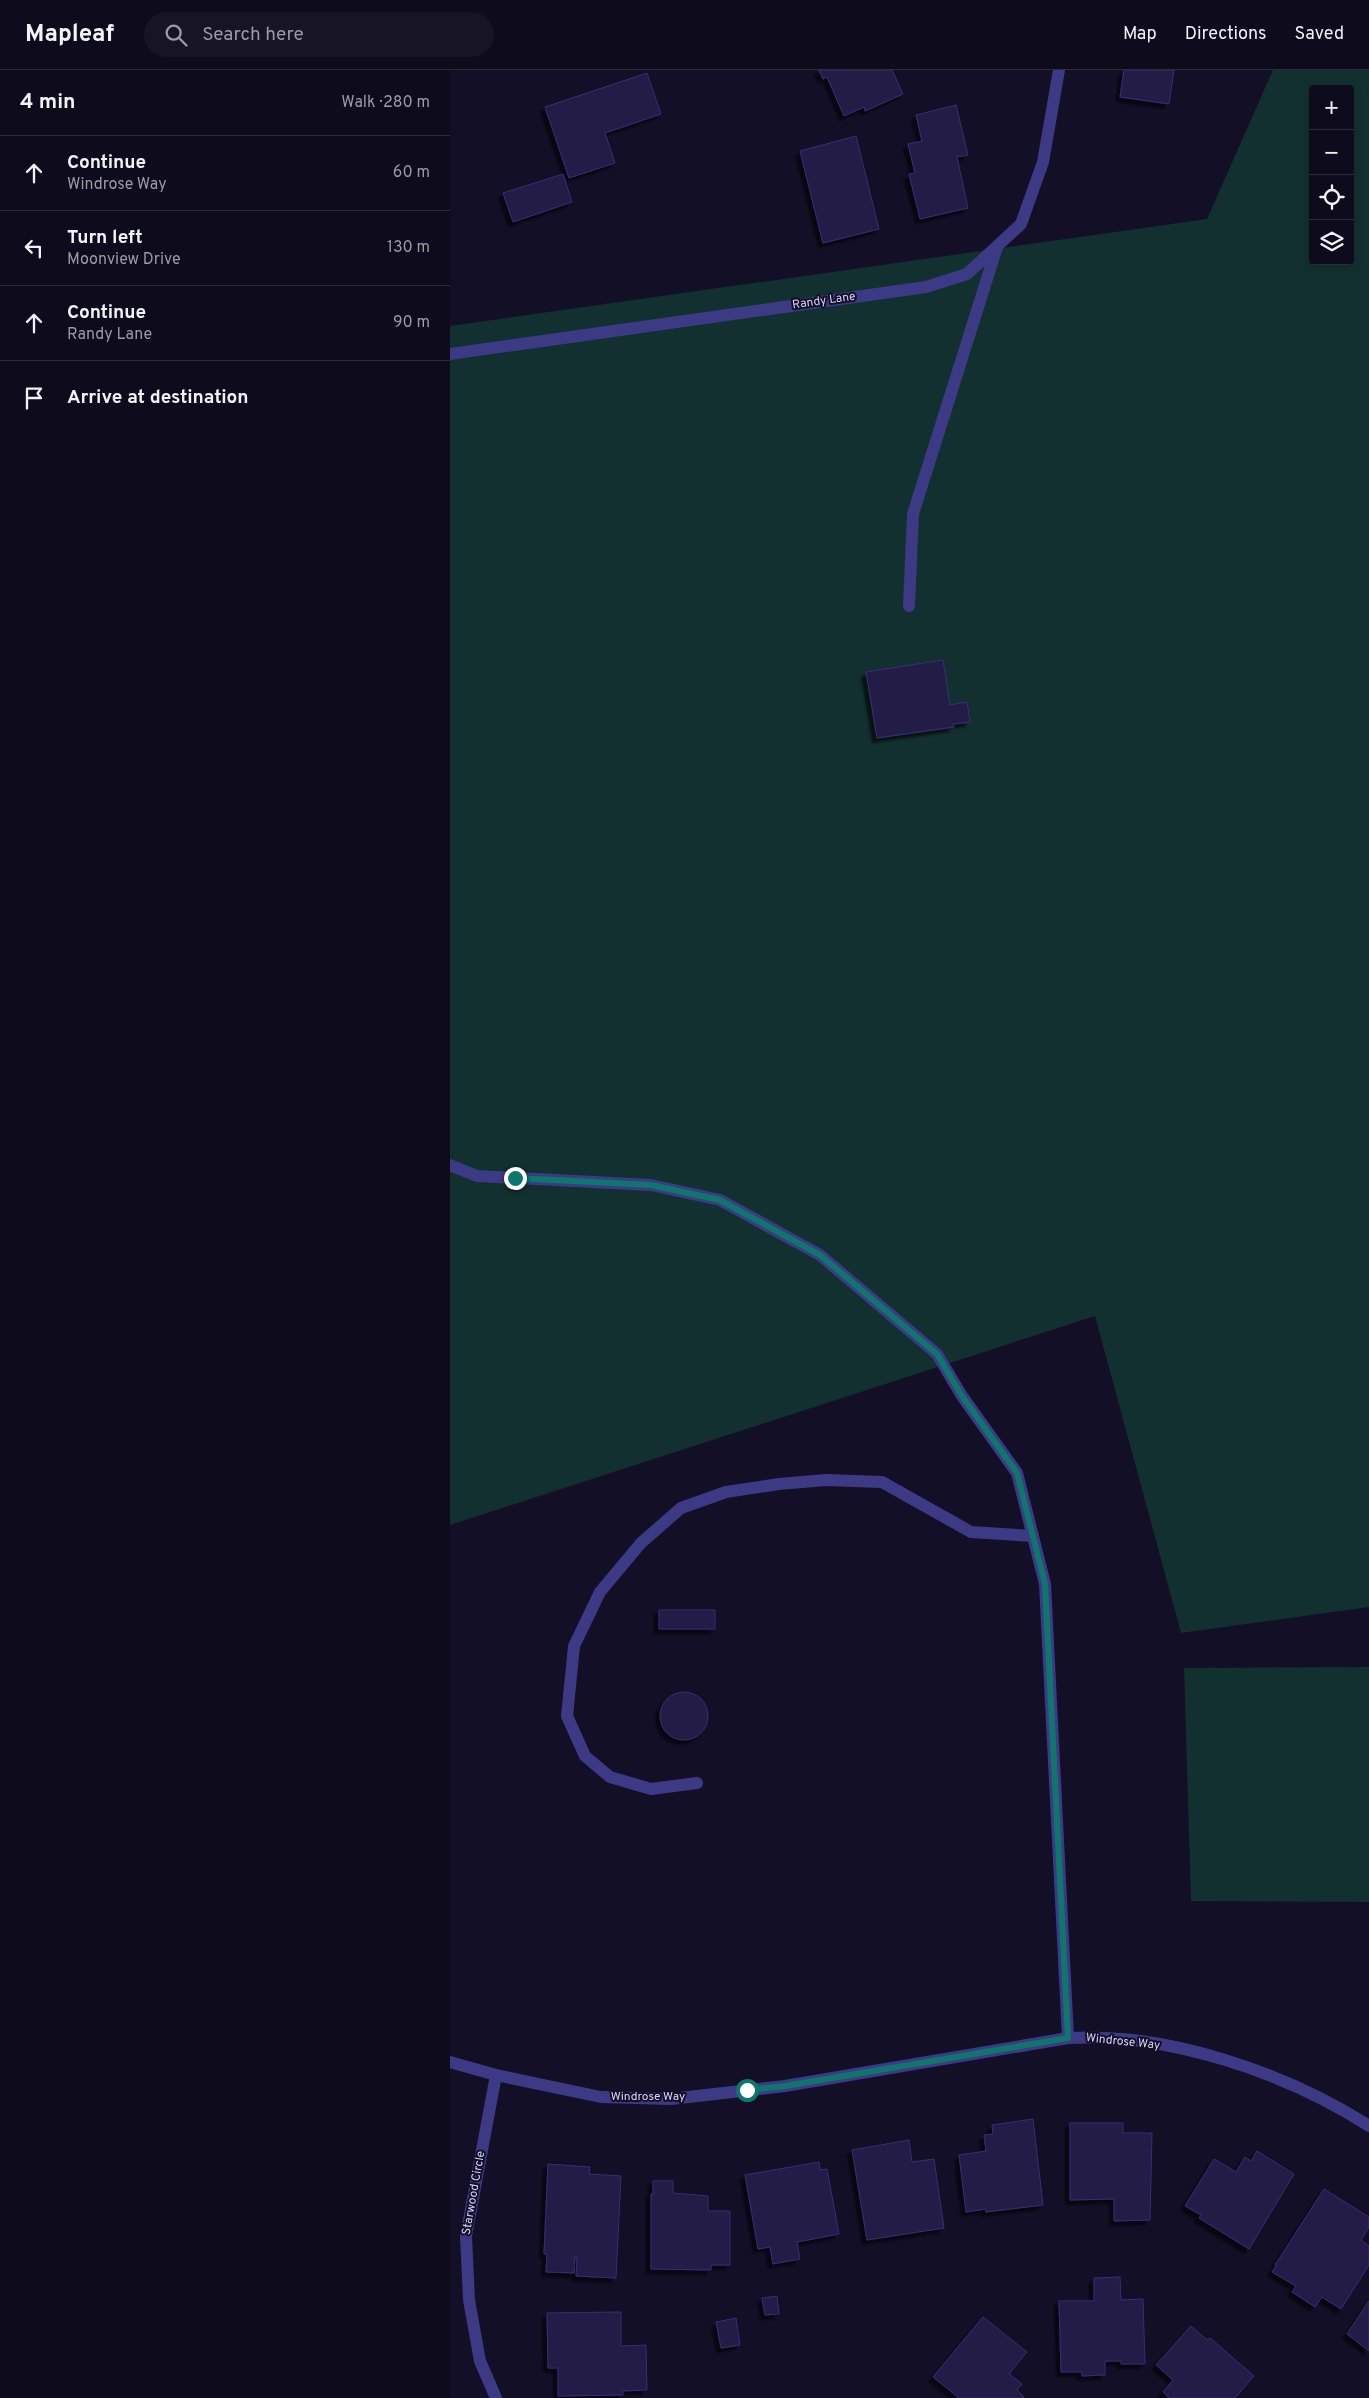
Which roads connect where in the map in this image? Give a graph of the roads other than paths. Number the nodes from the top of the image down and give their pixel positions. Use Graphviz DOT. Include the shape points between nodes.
graph roads {
  1 [pos="1059,70"];
  2 [pos="998,244"];
  3 [pos="450,354"];
  4 [pos="909,606"];
  5 [pos="450,1165"];
  6 [pos="1033,1536"];
  7 [pos="697,1783"];
  8 [pos="1068,2038"];
  9 [pos="450,2062"];
  10 [pos="496,2075"];
  11 [pos="1369,2126"];
  12 [pos="496,2398"];
  1 -- 2 [label="street, Randy Lane" via="1043,162 1021,224"];
  2 -- 3 [label="street, Randy Lane" via="967,274 926,287"];
  2 -- 4 [label="street" via="914,514"];
  5 -- 6 [label="street" via="476,1176 651,1185 720,1200 820,1255 937,1354 962,1396 1017,1473"];
  6 -- 7 [label="street" via="971,1532 882,1482 826,1480 779,1484 726,1492 681,1508 641,1543 600,1592 574,1646 567,1716 585,1756 610,1777 651,1789"];
  6 -- 8 [label="street" via="1045,1584"];
  8 -- 10 [label="street, Windrose Way" via="785,2086 671,2099 601,2096"];
  8 -- 11 [label="street, Windrose Way" via="1153,2044 1247,2067 1297,2087"];
  9 -- 10 [label="street, Windrose Way"];
  10 -- 12 [label="street, Starwood Circle" via="466,2236 469,2300 480,2361"];
}
